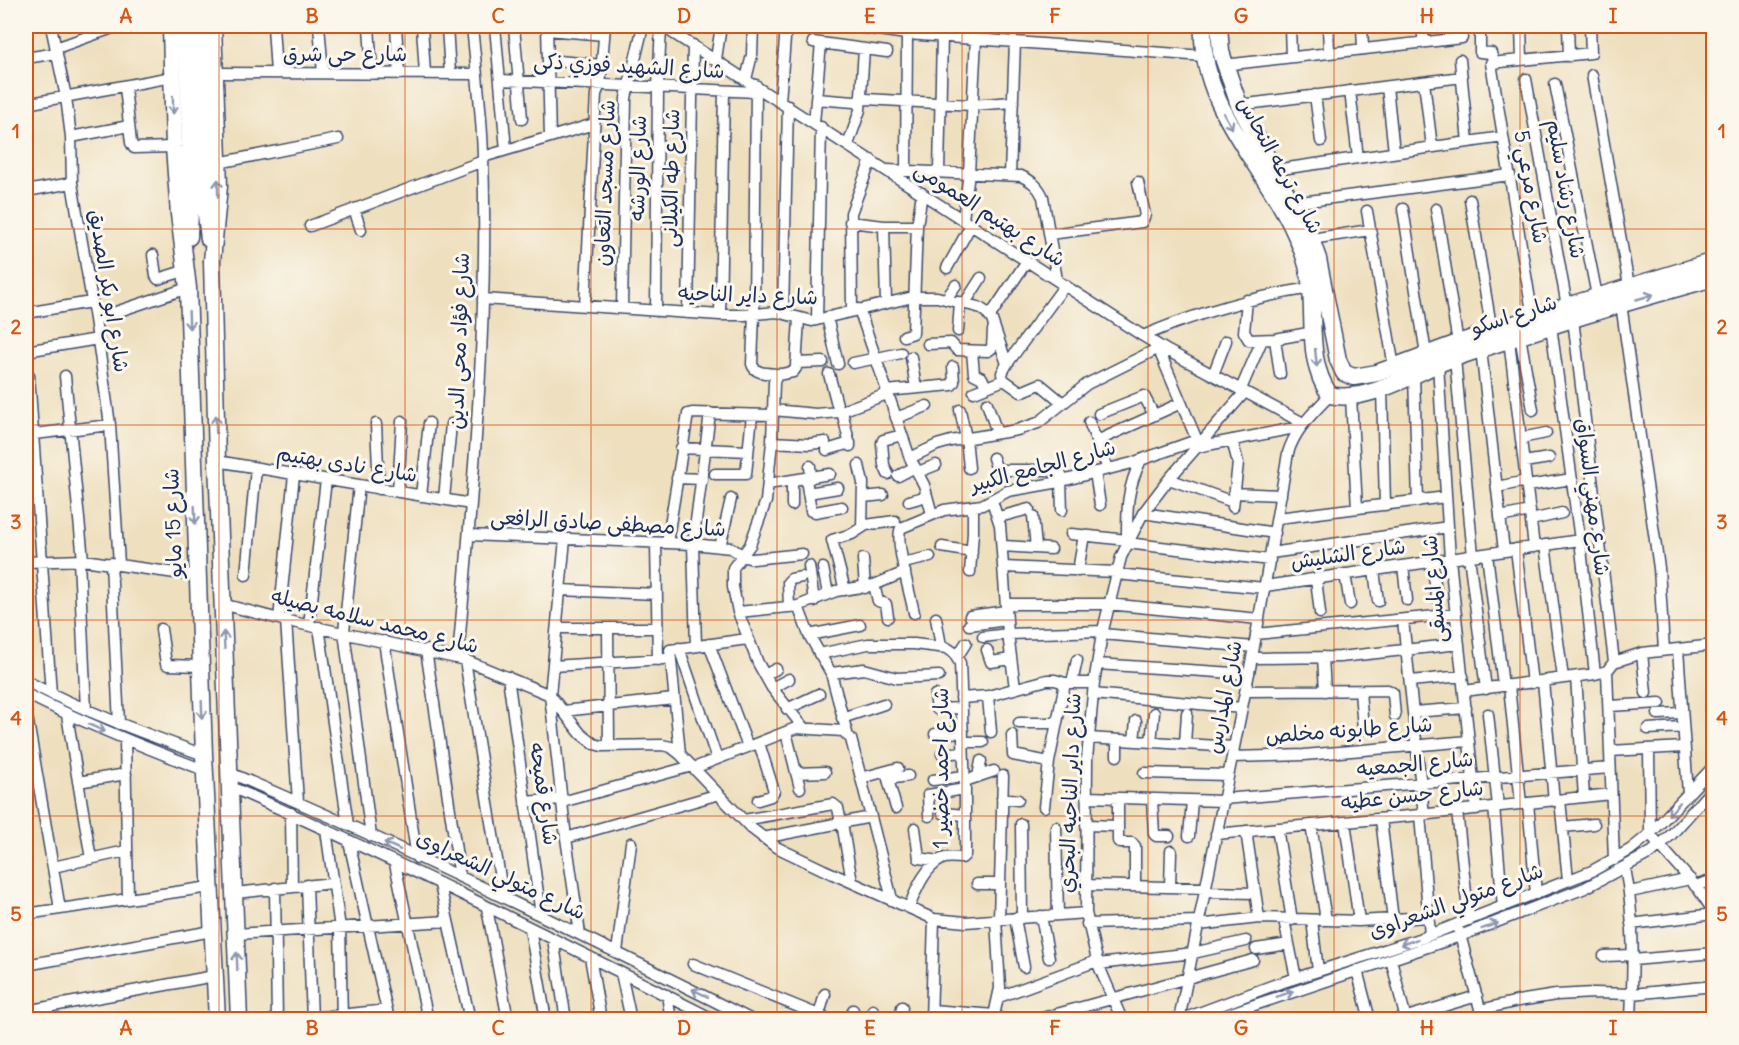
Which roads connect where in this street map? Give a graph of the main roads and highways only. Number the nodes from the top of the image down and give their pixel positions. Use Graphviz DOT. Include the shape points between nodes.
graph roads {
  1 [pos="171,26"];
  2 [pos="187,26"];
  3 [pos="199,26"];
  4 [pos="213,26"];
  5 [pos="1203,26"];
  6 [pos="1219,26"];
  7 [pos="1216,96"];
  8 [pos="1236,97"];
  9 [pos="212,261"];
  10 [pos="1713,261"];
  11 [pos="186,265"];
  12 [pos="1713,278"];
  13 [pos="1599,303"];
  14 [pos="1570,313"];
  15 [pos="1456,350"];
  16 [pos="1432,359"];
  17 [pos="1354,377"];
  18 [pos="1330,395"];
  19 [pos="217,1020"];
  20 [pos="239,1020"];
  1 -- 11 [label="main road, شارع 15 مايو, one-way" via="178,214"];
  2 -- 11 [label="main road" via="191,181"];
  3 -- 9 [label="main road" via="205,206"];
  9 -- 4 [label="main road, one-way" via="218,202"];
  5 -- 7 [label="main road, شارع ترعه النحاس" via="1204,56"];
  6 -- 8 [label="main road, شارع ترعه النحاس" via="1224,65"];
  7 -- 8 [label="main road"];
  7 -- 18 [label="main road, شارع ترعه النحاس, one-way" via="1300,243 1311,288 1318,374"];
  8 -- 17 [label="main road, شارع ترعه النحاس" via="1311,239 1338,360 1344,373"];
  20 -- 9 [label="main road, one-way"];
  10 -- 13 [label="main road, شارع اسكو" via="1629,286"];
  11 -- 19 [label="main road, شارع 15 مايو, one-way"];
  13 -- 12 [label="main road, شارع اسكو, one-way" via="1621,304"];
  13 -- 14 [label="main road, شارع اسكو"];
  14 -- 15 [label="main road, شارع اسكو" via="1533,318"];
  14 -- 15 [label="main road, شارع اسكو" via="1551,326 1481,349"];
  15 -- 16 [label="main road, شارع اسكو"];
  16 -- 17 [label="main road, شارع اسكو"];
  16 -- 18 [label="main road, شارع اسكو" via="1414,375 1382,388 1351,397"];
}
